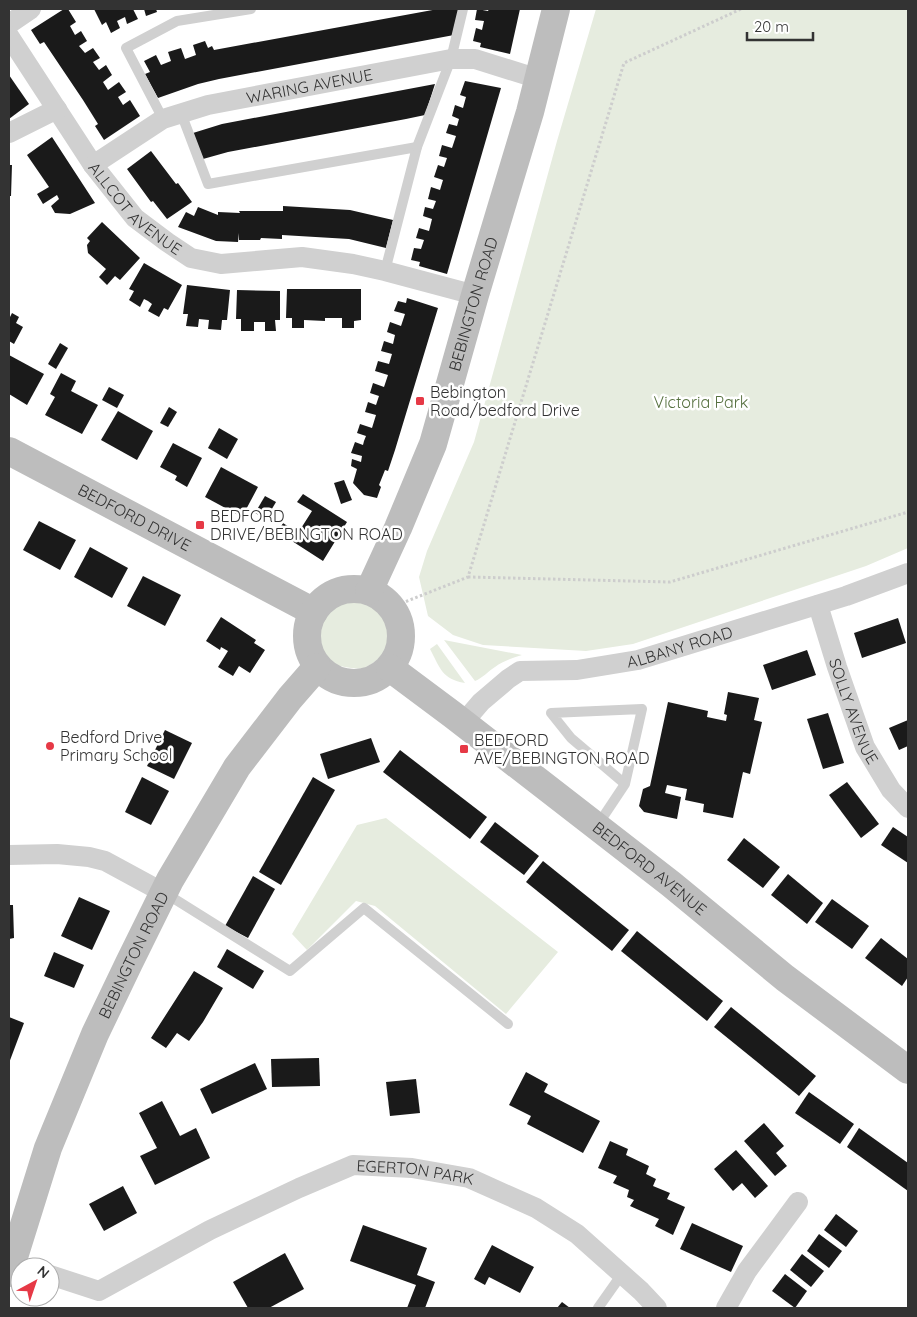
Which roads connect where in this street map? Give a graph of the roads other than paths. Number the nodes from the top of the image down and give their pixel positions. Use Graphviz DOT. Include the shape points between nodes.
graph roads {
  1 [pos="31,9"];
  2 [pos="251,9"];
  3 [pos="463,9"];
  4 [pos="556,9"];
  5 [pos="9,24"];
  6 [pos="9,36"];
  7 [pos="451,59"];
  8 [pos="539,78"];
  9 [pos="57,109"];
  10 [pos="172,116"];
  11 [pos="9,133"];
  12 [pos="417,147"];
  13 [pos="93,165"];
  14 [pos="385,271"];
  15 [pos="475,296"];
  16 [pos="9,450"];
  17 [pos="908,573"];
  18 [pos="369,591"];
  19 [pos="818,605"];
  20 [pos="314,612"];
  21 [pos="317,667"];
  22 [pos="390,668"];
  23 [pos="463,723"];
  24 [pos="624,784"];
  25 [pos="900,786"];
  26 [pos="908,808"];
  27 [pos="596,827"];
  28 [pos="9,855"];
  29 [pos="164,893"];
  30 [pos="508,1024"];
  31 [pos="908,1070"];
  32 [pos="798,1202"];
  33 [pos="17,1257"];
  34 [pos="622,1274"];
  35 [pos="60,1280"];
  36 [pos="100,1300"];
  37 [pos="598,1308"];
  38 [pos="657,1308"];
  39 [pos="726,1308"];
  1 -- 5 [label="street"];
  2 -- 10 [label="lane" via="177,21 126,48"];
  3 -- 7 [label="lane"];
  4 -- 8 [label="main road, BEBINGTON ROAD"];
  6 -- 9 [label="street, ALLCOT AVENUE"];
  7 -- 8 [label="street, WARING AVENUE" via="475,59"];
  7 -- 10 [label="street, WARING AVENUE" via="208,105"];
  7 -- 12 [label="lane"];
  8 -- 15 [label="main road, BEBINGTON ROAD"];
  9 -- 11 [label="street"];
  9 -- 13 [label="street, ALLCOT AVENUE"];
  10 -- 12 [label="lane" via="208,184"];
  10 -- 13 [label="street, WARING AVENUE"];
  12 -- 14 [label="lane"];
  13 -- 14 [label="street, ALLCOT AVENUE" via="135,218 191,258 222,264 302,257"];
  14 -- 15 [label="street, ALLCOT AVENUE"];
  15 -- 18 [label="main road, BEBINGTON ROAD" via="433,444"];
  16 -- 20 [label="main road, BEDFORD DRIVE"];
  17 -- 19 [label="street, ALBANY ROAD"];
  18 -- 20 [label="main road" via="341,590 329,596"];
  18 -- 22 [label="main road" via="384,599 400,622 401,645"];
  19 -- 23 [label="street, ALBANY ROAD" via="638,660 577,670 520,671 481,702"];
  19 -- 25 [label="street, SOLLY AVENUE" via="865,747"];
  20 -- 21 [label="main road" via="306,637 309,653"];
  21 -- 22 [label="main road" via="335,680 351,684 372,681"];
  21 -- 29 [label="main road, BEBINGTON ROAD" via="237,767"];
  22 -- 23 [label="main road, BEDFORD AVENUE"];
  23 -- 27 [label="main road, BEDFORD AVENUE"];
  24 -- 24 [label="lane" via="642,709 551,714 571,738"];
  24 -- 27 [label="lane"];
  25 -- 26 [label="street, SOLLY AVENUE"];
  27 -- 31 [label="main road, BEDFORD AVENUE" via="785,978"];
  28 -- 29 [label="street" via="89,857 105,861"];
  29 -- 30 [label="lane" via="290,971 364,908"];
  29 -- 33 [label="main road, BEBINGTON ROAD" via="95,1034 48,1148"];
  32 -- 39 [label="street" via="747,1272"];
  34 -- 36 [label="street, EGERTON PARK" via="577,1234 536,1208 469,1178 412,1168 353,1165 210,1230"];
  34 -- 37 [label="lane"];
  34 -- 38 [label="street, EGERTON PARK"];
  35 -- 36 [label="street, EGERTON PARK"];
}
